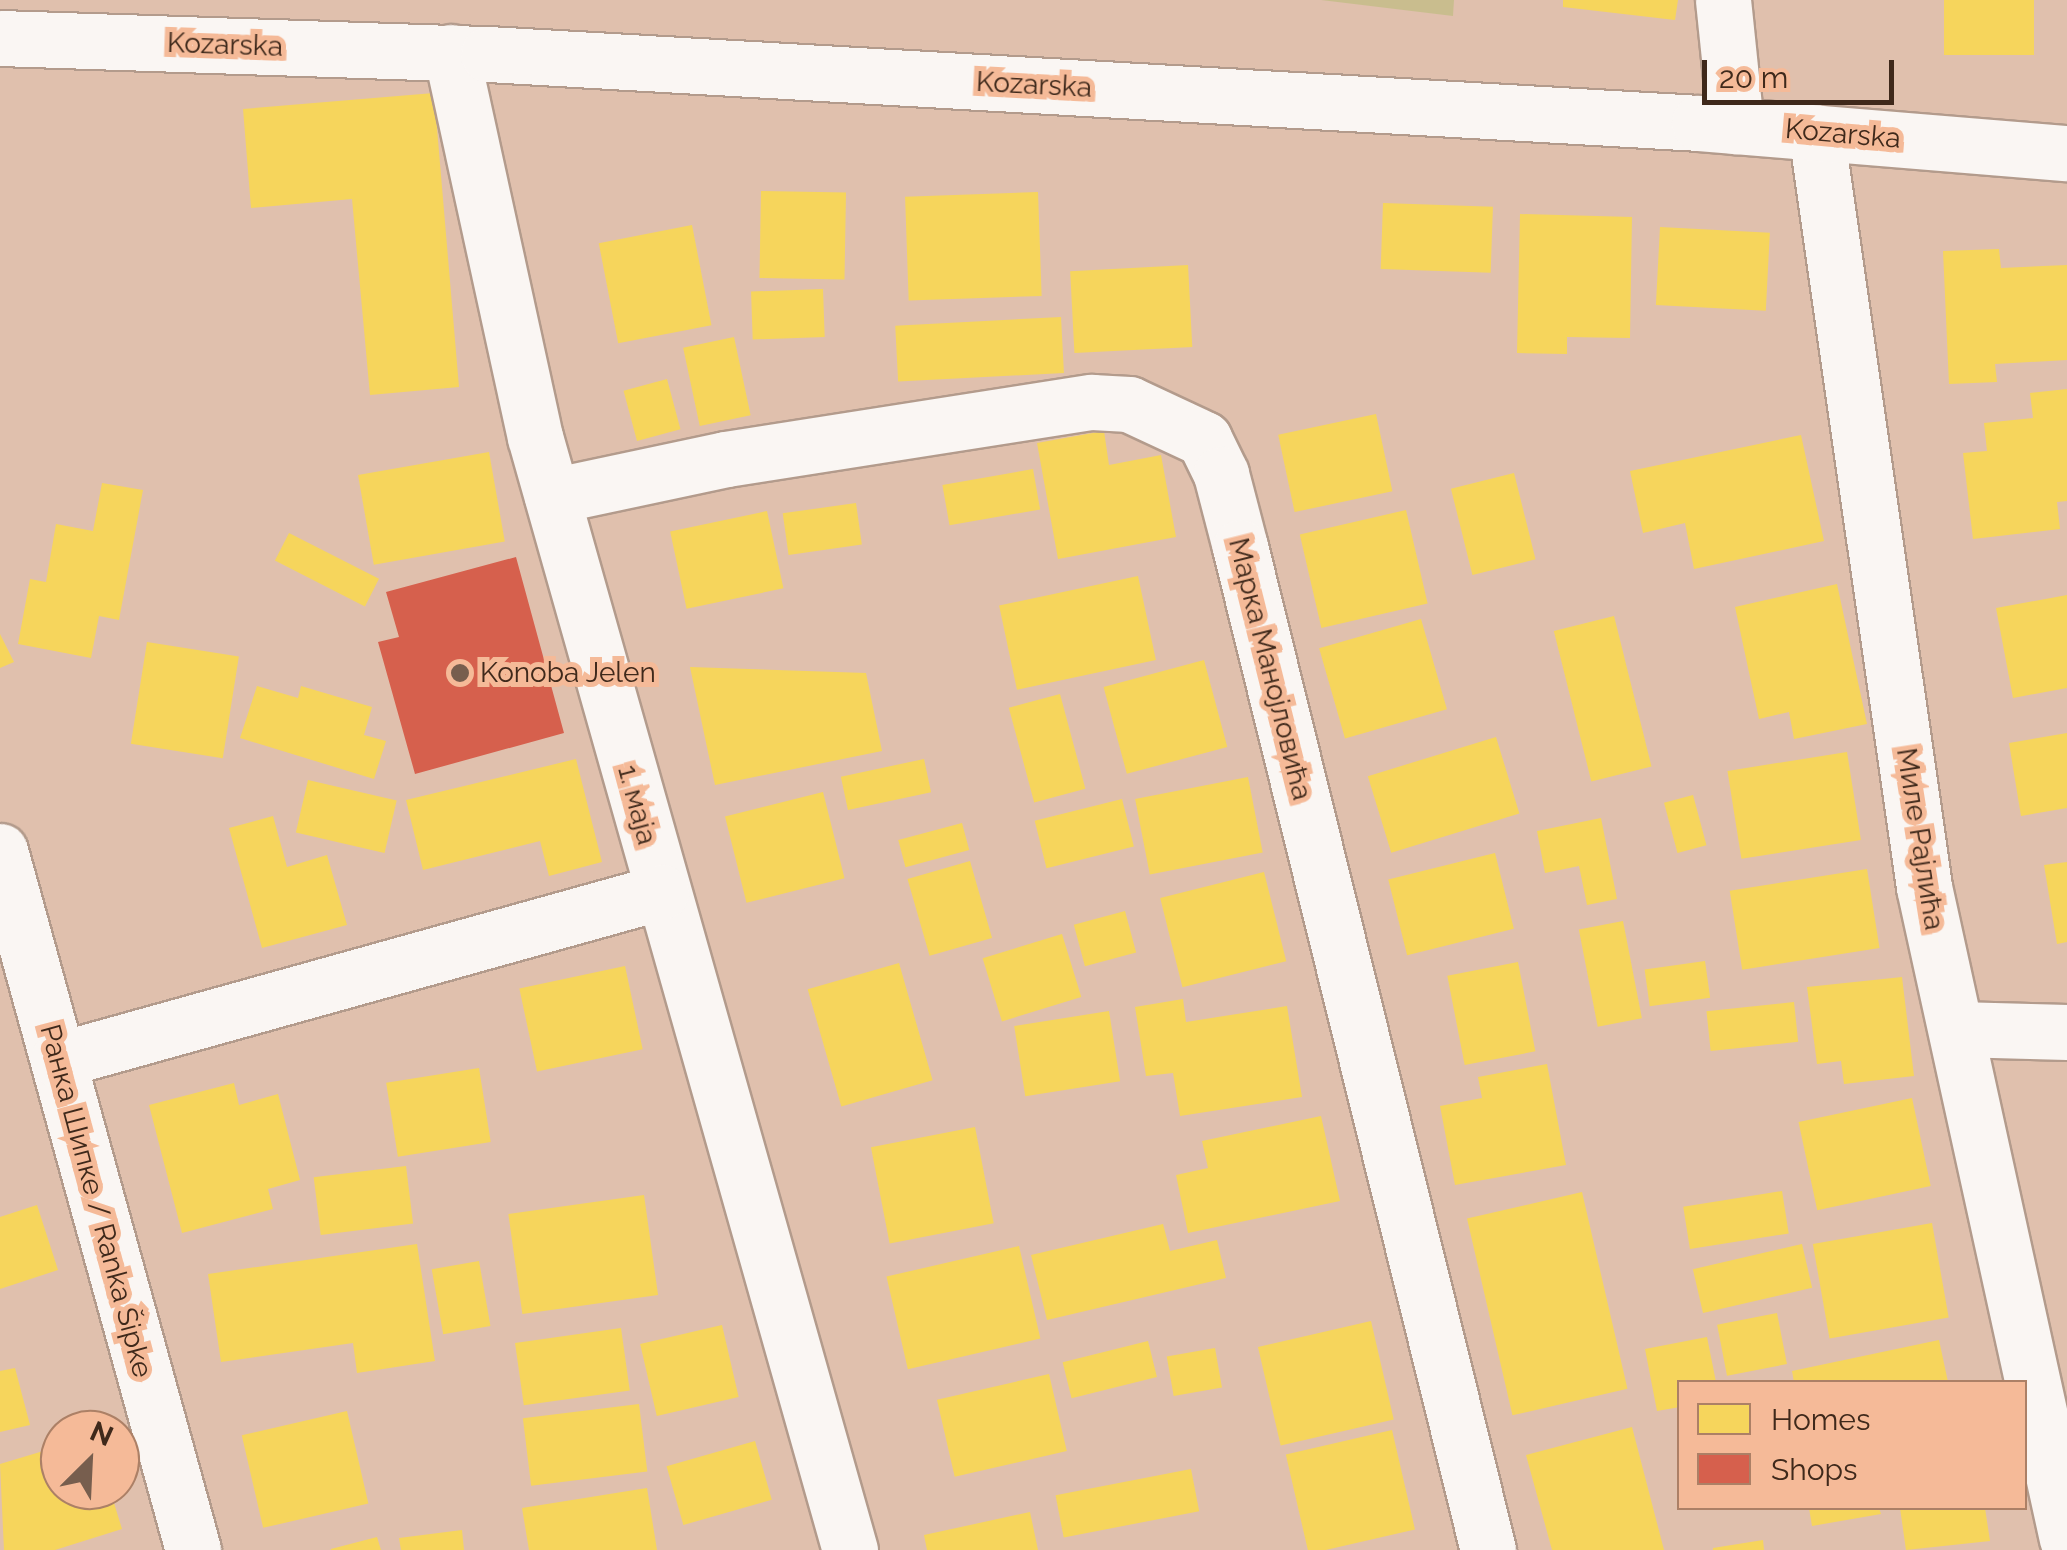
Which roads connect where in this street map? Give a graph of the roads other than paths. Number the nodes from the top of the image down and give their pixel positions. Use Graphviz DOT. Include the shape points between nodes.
graph roads {
  1 [pos="1723,0"];
  2 [pos="0,38"];
  3 [pos="451,52"];
  4 [pos="1736,126"];
  5 [pos="1816,132"];
  6 [pos="2067,153"];
  7 [pos="552,496"];
  8 [pos="0,851"];
  9 [pos="661,892"];
  10 [pos="1956,1029"];
  11 [pos="2067,1032"];
  12 [pos="58,1060"];
  13 [pos="2067,1538"];
  14 [pos="193,1550"];
  15 [pos="850,1550"];
  16 [pos="1488,1550"];
  1 -- 4 [label="street"];
  2 -- 3 [label="street, Kozarska"];
  3 -- 4 [label="street, Kozarska"];
  3 -- 7 [label="street, 1. маја"];
  4 -- 5 [label="street, Kozarska"];
  5 -- 6 [label="street, Kozarska"];
  5 -- 10 [label="street, Миле Рајлића" via="1924,887"];
  7 -- 9 [label="street, 1. маја"];
  7 -- 16 [label="street, Марка Манојловића" via="744,456 1092,402 1128,404 1204,439 1240,546"];
  8 -- 12 [label="street, Ранка Шипке / Ranka Šipke"];
  9 -- 12 [label="street"];
  9 -- 15 [label="street, 1. маја"];
  10 -- 11 [label="street"];
  10 -- 13 [label="street, Миле Рајлића"];
  12 -- 14 [label="street, Ранка Шипке / Ranka Šipke"];
}
